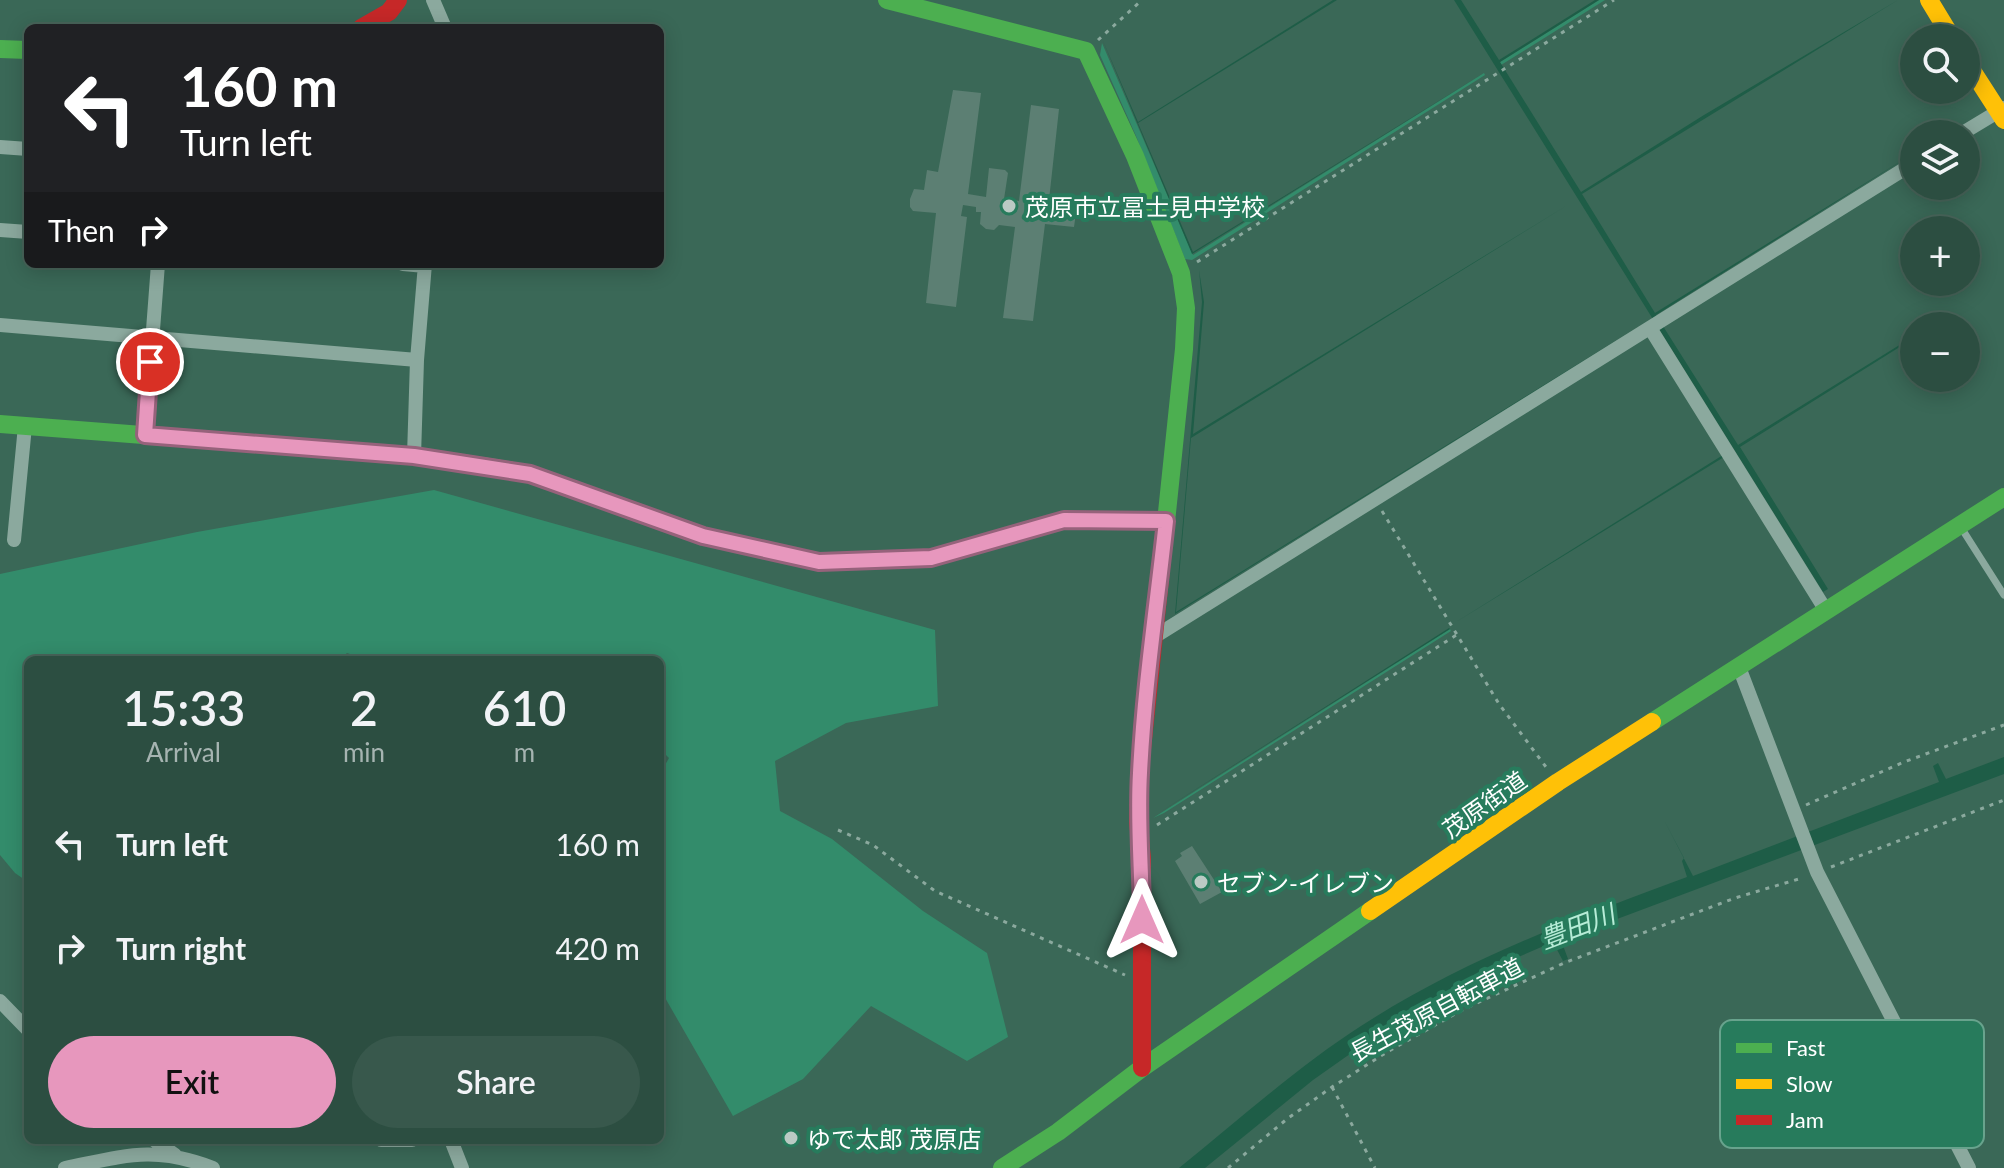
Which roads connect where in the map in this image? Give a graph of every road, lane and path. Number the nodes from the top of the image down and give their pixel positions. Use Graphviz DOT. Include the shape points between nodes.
graph roads {
  1 [pos="398,0"];
  2 [pos="433,0"];
  3 [pos="887,0"];
  4 [pos="1142,0"];
  5 [pos="1614,0"];
  6 [pos="1929,0"];
  7 [pos="368,24"];
  8 [pos="443,24"];
  9 [pos="1944,24"];
  10 [pos="0,49"];
  11 [pos="24,50"];
  12 [pos="1086,51"];
  13 [pos="1980,81"];
  14 [pos="2002,113"];
  15 [pos="1980,124"];
  16 [pos="0,147"];
  17 [pos="24,149"];
  18 [pos="1900,172"];
  19 [pos="0,230"];
  20 [pos="24,232"];
  21 [pos="158,268"];
  22 [pos="425,268"];
  23 [pos="1181,273"];
  24 [pos="0,325"];
  25 [pos="1650,328"];
  26 [pos="152,338"];
  27 [pos="417,360"];
  28 [pos="0,424"];
  29 [pos="25,426"];
  30 [pos="145,435"];
  31 [pos="414,456"];
  32 [pos="2004,497"];
  33 [pos="1375,500"];
  34 [pos="1166,521"];
  35 [pos="1959,525"];
  36 [pos="14,540"];
  37 [pos="2004,595"];
  38 [pos="1825,609"];
  39 [pos="1458,634"];
  40 [pos="1154,637"];
  41 [pos="1739,667"];
  42 [pos="2004,725"];
  43 [pos="1558,782"];
  44 [pos="2004,800"];
  45 [pos="1792,810"];
  46 [pos="838,830"];
  47 [pos="1140,836"];
  48 [pos="1817,872"];
  49 [pos="1143,983"];
  50 [pos="0,1001"];
  51 [pos="1893,1020"];
  52 [pos="24,1026"];
  53 [pos="1142,1068"];
  54 [pos="1332,1087"];
  55 [pos="160,1144"];
  56 [pos="453,1144"];
  57 [pos="1959,1148"];
  58 [pos="179,1157"];
  59 [pos="65,1168"];
  60 [pos="213,1168"];
  61 [pos="462,1168"];
  62 [pos="1002,1168"];
  63 [pos="1228,1168"];
  64 [pos="1375,1168"];
  65 [pos="1969,1168"];
  1 -- 7 [label="street"];
  2 -- 8 [label="street"];
  3 -- 12 [label="street"];
  4 -- 12 [label="path"];
  5 -- 23 [label="path"];
  6 -- 9 [label="street"];
  10 -- 11 [label="street"];
  12 -- 23 [label="street"];
  13 -- 14 [label="street"];
  14 -- 15 [label="street"];
  16 -- 17 [label="street"];
  18 -- 25 [label="street"];
  19 -- 20 [label="street"];
  21 -- 26 [label="street"];
  22 -- 27 [label="street"];
  23 -- 34 [label="street" via="1184,349"];
  24 -- 26 [label="street"];
  25 -- 33 [label="street"];
  25 -- 38 [label="street"];
  26 -- 27 [label="street"];
  26 -- 30 [label="street"];
  27 -- 31 [label="street"];
  28 -- 29 [label="street"];
  29 -- 30 [label="street"];
  29 -- 36 [label="street"];
  30 -- 31 [label="street"];
  31 -- 34 [label="street" via="530,474 703,536 819,562 931,558 1064,520"];
  32 -- 35 [label="street, 茂原街道"];
  33 -- 39 [label="path"];
  33 -- 40 [label="street"];
  34 -- 40 [label="street"];
  35 -- 37 [label="lane"];
  35 -- 38 [label="street, 茂原街道"];
  38 -- 41 [label="street, 茂原街道"];
  39 -- 43 [label="path" via="1499,704"];
  39 -- 47 [label="path"];
  40 -- 47 [label="street" via="1140,768"];
  41 -- 43 [label="street, 茂原街道"];
  41 -- 45 [label="street"];
  42 -- 45 [label="path"];
  43 -- 53 [label="street, 茂原街道"];
  44 -- 48 [label="path, 長生茂原自転車道"];
  45 -- 48 [label="street"];
  46 -- 49 [label="path" via="873,845 935,891"];
  47 -- 49 [label="street"];
  48 -- 51 [label="street"];
  48 -- 54 [label="path, 長生茂原自転車道" via="1564,963 1464,1009"];
  49 -- 53 [label="street"];
  50 -- 52 [label="street"];
  53 -- 62 [label="street, 茂原街道"];
  54 -- 63 [label="path, 長生茂原自転車道"];
  54 -- 64 [label="path"];
  55 -- 58 [label="street"];
  56 -- 61 [label="street"];
  57 -- 65 [label="street"];
  58 -- 59 [label="street" via="137,1154"];
  58 -- 60 [label="street"];
}
